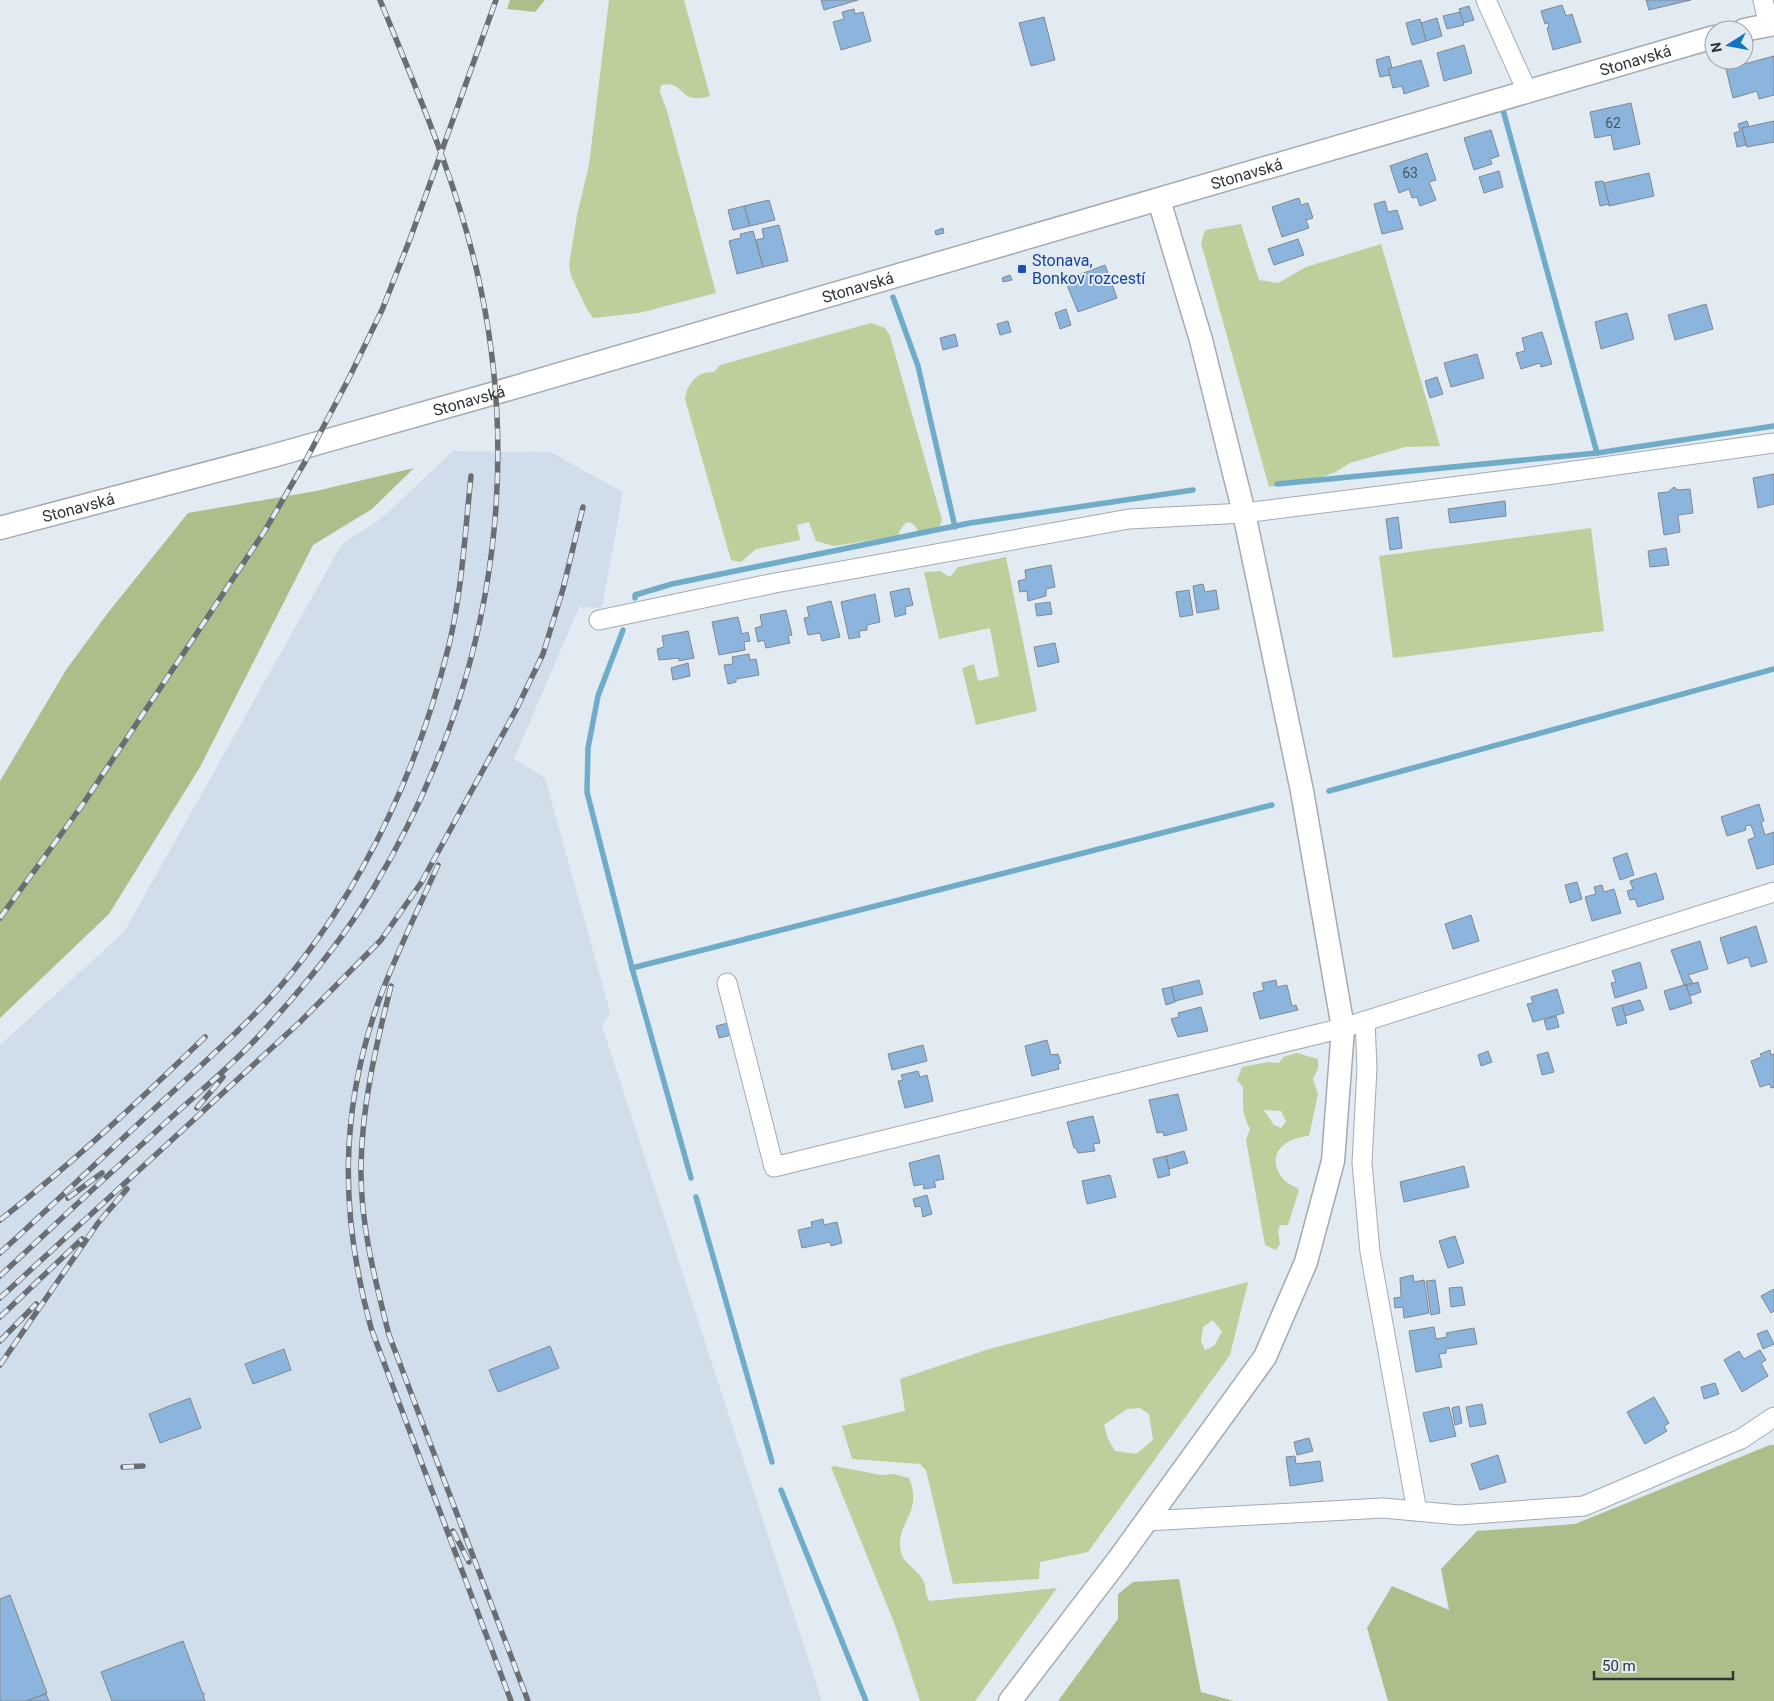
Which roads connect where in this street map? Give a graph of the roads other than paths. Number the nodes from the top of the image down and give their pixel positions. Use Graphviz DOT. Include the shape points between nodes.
graph roads {
  1 [pos="1486,0"];
  2 [pos="1762,0"];
  3 [pos="1772,25"];
  4 [pos="1754,28"];
  5 [pos="1704,39"];
  6 [pos="1527,91"];
  7 [pos="1159,200"];
  8 [pos="1774,443"];
  9 [pos="1244,513"];
  10 [pos="0,528"];
  11 [pos="600,620"];
  12 [pos="1774,892"];
  13 [pos="728,983"];
  14 [pos="1365,1021"];
  15 [pos="1342,1028"];
  16 [pos="1774,1418"];
  17 [pos="1418,1511"];
  18 [pos="1146,1521"];
  19 [pos="1010,1701"];
  1 -- 6 [label="street"];
  2 -- 3 [label="street"];
  3 -- 4 [label="street"];
  5 -- 6 [label="street, Stonavská"];
  6 -- 7 [label="street, Stonavská"];
  7 -- 9 [label="street" via="1201,340"];
  7 -- 10 [label="street, Stonavská" via="495,393"];
  8 -- 9 [label="street"];
  9 -- 11 [label="street" via="1129,519 774,583"];
  9 -- 15 [label="street" via="1302,791"];
  12 -- 14 [label="street"];
  13 -- 15 [label="street" via="774,1167"];
  14 -- 15 [label="street"];
  14 -- 17 [label="street" via="1367,1068 1362,1163 1370,1252"];
  15 -- 18 [label="street" via="1332,1161 1306,1262 1264,1357"];
  16 -- 17 [label="street" via="1740,1439 1584,1506 1459,1515"];
  17 -- 18 [label="street" via="1383,1508"];
  18 -- 19 [label="street"];
}
